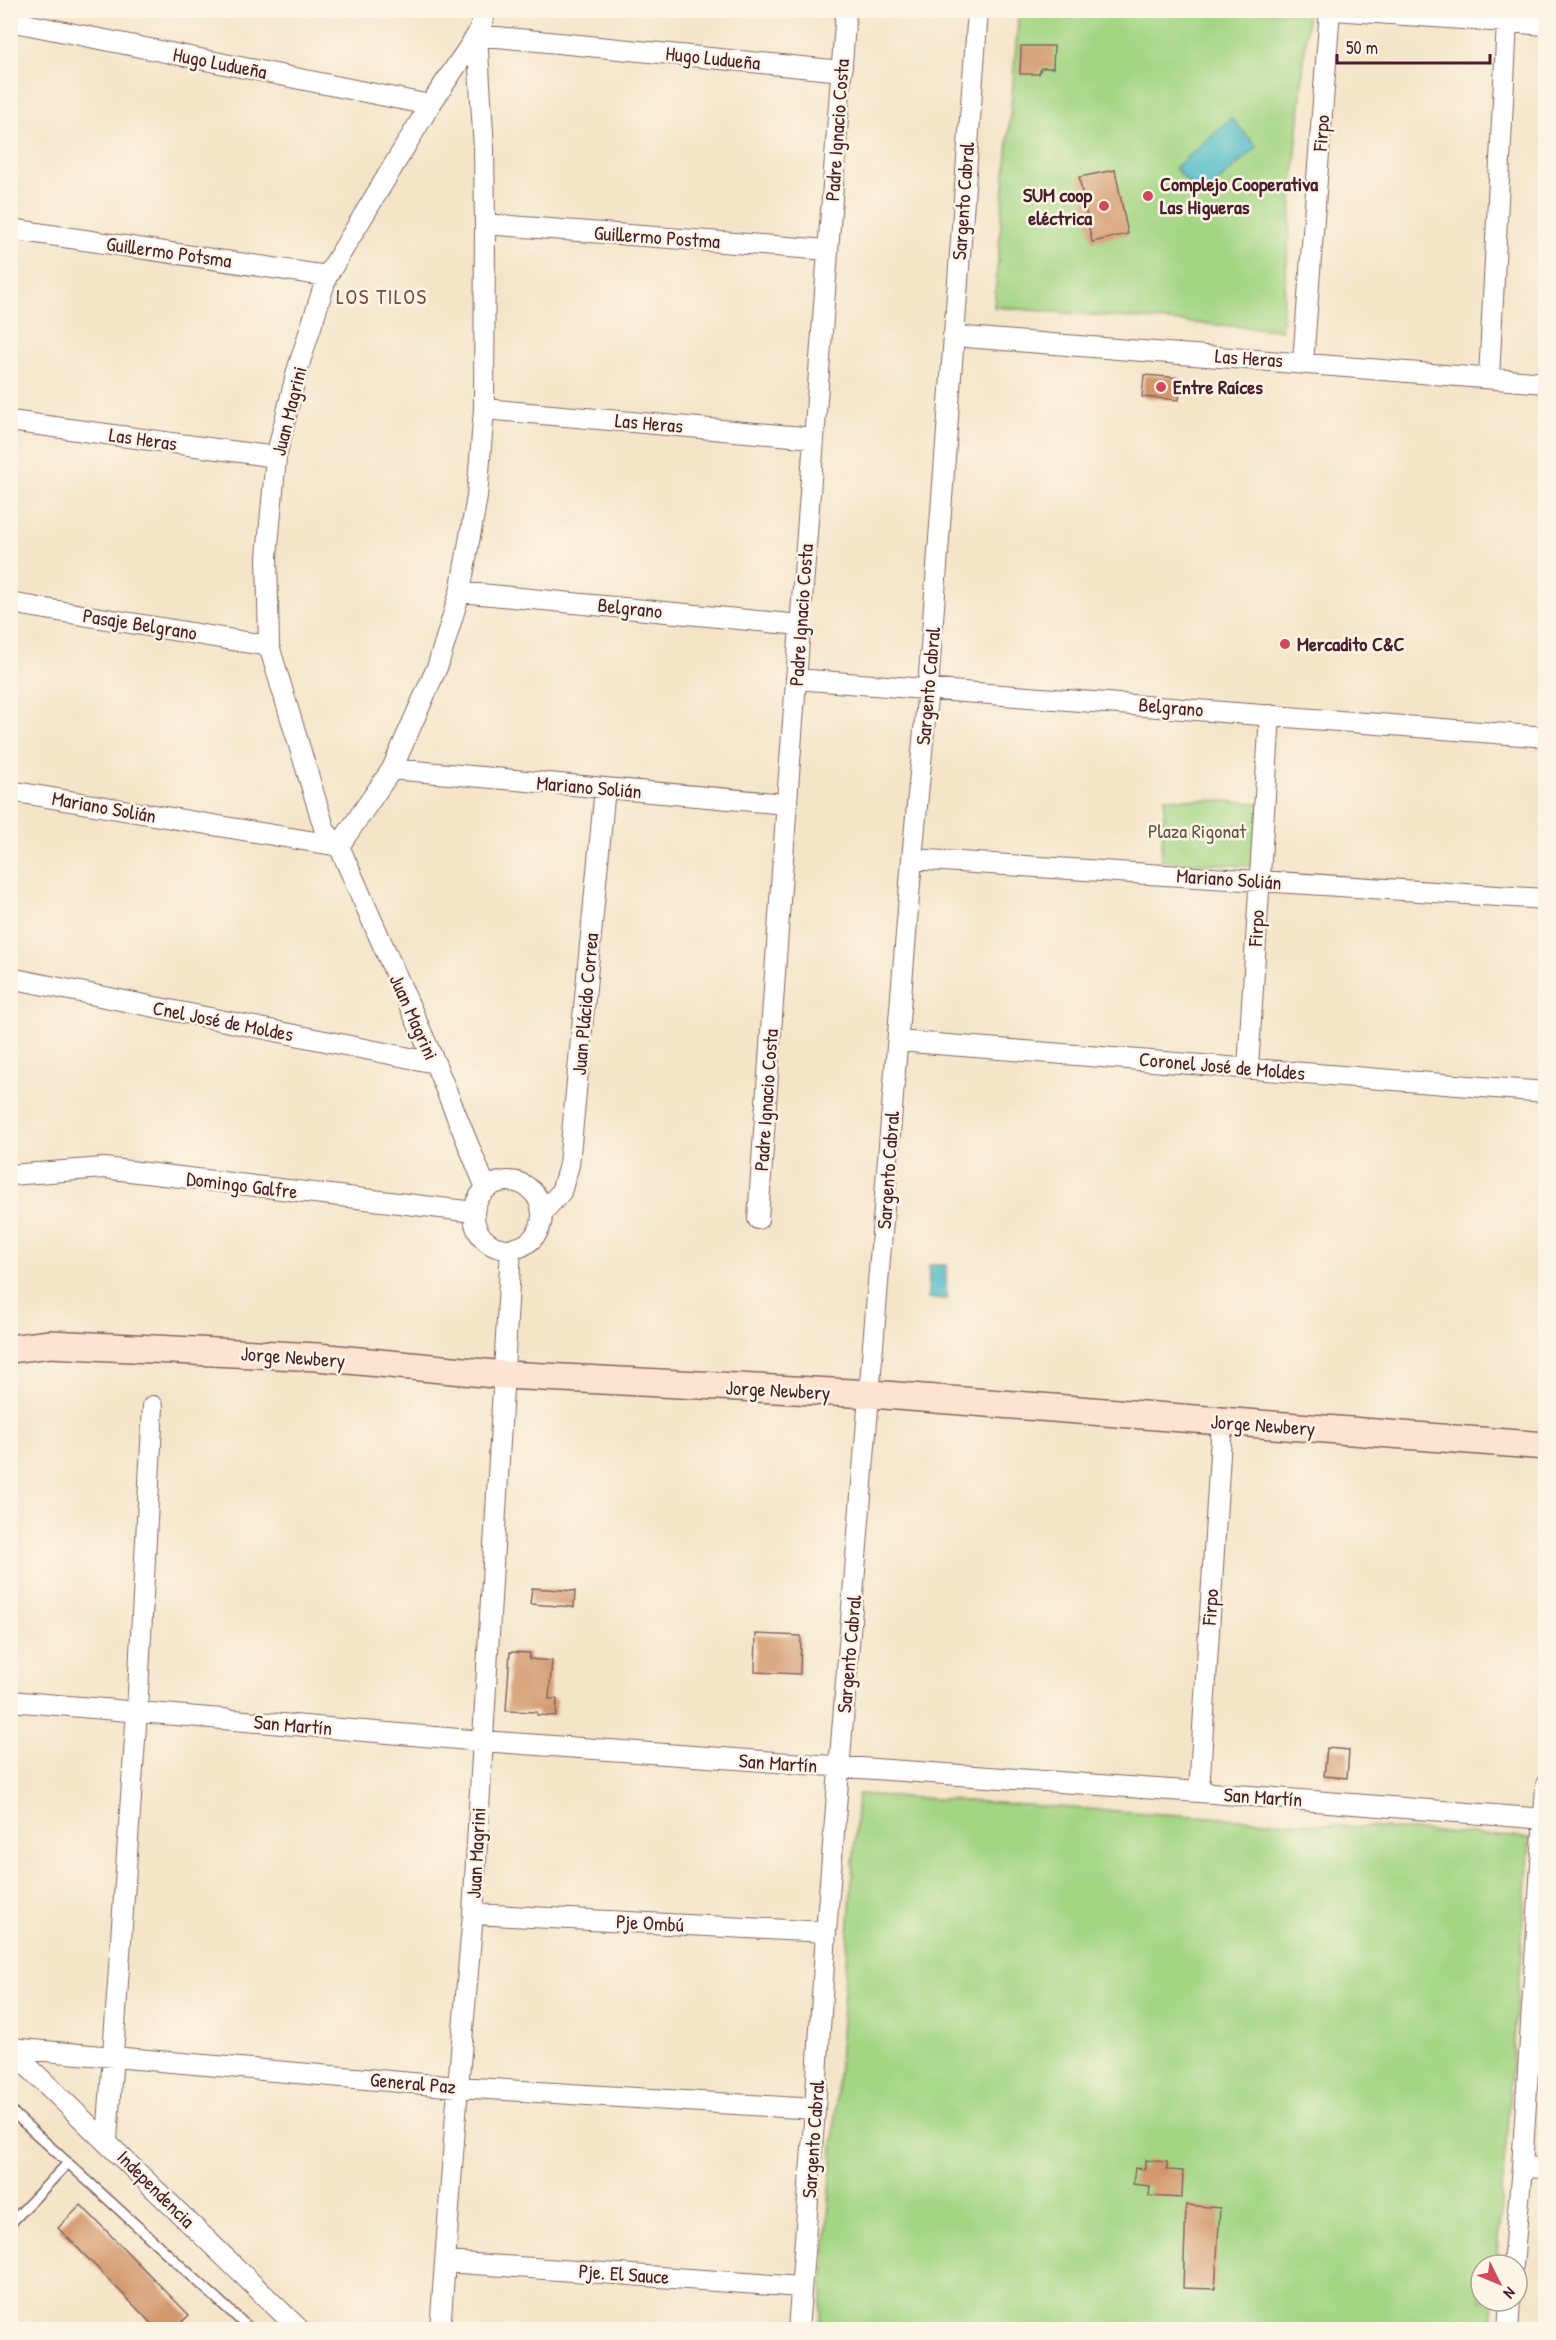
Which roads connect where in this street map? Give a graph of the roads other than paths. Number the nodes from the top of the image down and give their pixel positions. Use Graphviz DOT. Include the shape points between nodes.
graph roads {
  1 [pos="487,10"];
  2 [pos="846,10"];
  3 [pos="978,10"];
  4 [pos="1332,10"];
  5 [pos="10,21"];
  6 [pos="1507,22"];
  7 [pos="1545,25"];
  8 [pos="477,35"];
  9 [pos="842,71"];
  10 [pos="430,105"];
  11 [pos="485,224"];
  12 [pos="10,229"];
  13 [pos="828,250"];
  14 [pos="327,276"];
  15 [pos="953,336"];
  16 [pos="1303,362"];
  17 [pos="1489,378"];
  18 [pos="1545,383"];
  19 [pos="484,409"];
  20 [pos="10,421"];
  21 [pos="814,438"];
  22 [pos="276,457"];
  23 [pos="460,592"];
  24 [pos="10,603"];
  25 [pos="800,625"];
  26 [pos="269,646"];
  27 [pos="796,679"];
  28 [pos="928,688"];
  29 [pos="1270,715"];
  30 [pos="1545,737"];
  31 [pos="392,769"];
  32 [pos="605,788"];
  33 [pos="10,791"];
  34 [pos="786,804"];
  35 [pos="339,846"];
  36 [pos="912,859"];
  37 [pos="1259,881"];
  38 [pos="1545,899"];
  39 [pos="10,978"];
  40 [pos="898,1041"];
  41 [pos="435,1063"];
  42 [pos="1248,1068"];
  43 [pos="1545,1092"];
  44 [pos="10,1175"];
  45 [pos="486,1188"];
  46 [pos="474,1212"];
  47 [pos="543,1212"];
  48 [pos="758,1219"];
  49 [pos="511,1249"];
  50 [pos="10,1348"];
  51 [pos="505,1375"];
  52 [pos="871,1395"];
  53 [pos="153,1406"];
  54 [pos="1222,1422"];
  55 [pos="1545,1446"];
  56 [pos="10,1701"];
  57 [pos="137,1711"];
  58 [pos="482,1741"];
  59 [pos="839,1767"];
  60 [pos="1545,1785"];
  61 [pos="1199,1792"];
  62 [pos="1544,1819"];
  63 [pos="474,1914"];
  64 [pos="826,1932"];
  65 [pos="10,2049"];
  66 [pos="112,2058"];
  67 [pos="458,2087"];
  68 [pos="816,2109"];
  69 [pos="10,2110"];
  70 [pos="107,2140"];
  71 [pos="67,2164"];
  72 [pos="1522,2167"];
  73 [pos="1545,2169"];
  74 [pos="10,2224"];
  75 [pos="1514,2253"];
  76 [pos="446,2262"];
  77 [pos="801,2287"];
  78 [pos="1509,2313"];
  79 [pos="251,2330"];
  80 [pos="300,2330"];
  81 [pos="440,2330"];
  82 [pos="798,2330"];
  83 [pos="1508,2330"];
  1 -- 8 [label="street, Juan Magrini"];
  2 -- 9 [label="street, Padre Ignacio Costa"];
  3 -- 15 [label="street, Sargento Cabral"];
  4 -- 6 [label="street"];
  4 -- 16 [label="street, Firpo"];
  5 -- 10 [label="street, Hugo Ludueña"];
  6 -- 7 [label="street"];
  6 -- 17 [label="street"];
  8 -- 9 [label="street, Hugo Ludueña"];
  8 -- 10 [label="street, Juan Magrini"];
  8 -- 11 [label="street"];
  9 -- 13 [label="street, Padre Ignacio Costa"];
  10 -- 14 [label="street, Juan Magrini"];
  11 -- 13 [label="street, Guillermo Postma"];
  11 -- 19 [label="street"];
  12 -- 14 [label="street, Guillermo Potsma"];
  13 -- 21 [label="street, Padre Ignacio Costa"];
  14 -- 22 [label="street, Juan Magrini" via="297,371"];
  15 -- 16 [label="street, Las Heras"];
  15 -- 28 [label="street, Sargento Cabral"];
  16 -- 17 [label="street, Las Heras"];
  17 -- 18 [label="street, Las Heras"];
  19 -- 21 [label="street, Las Heras"];
  19 -- 23 [label="street" via="477,497"];
  20 -- 22 [label="street, Las Heras"];
  21 -- 25 [label="street, Padre Ignacio Costa"];
  22 -- 26 [label="street, Juan Magrini" via="267,557"];
  23 -- 25 [label="street, Belgrano"];
  23 -- 31 [label="street" via="438,665"];
  24 -- 26 [label="street, Pasaje Belgrano"];
  25 -- 27 [label="street, Padre Ignacio Costa"];
  26 -- 35 [label="street, Juan Magrini" via="325,831"];
  27 -- 28 [label="street, Belgrano"];
  27 -- 34 [label="street, Padre Ignacio Costa"];
  28 -- 29 [label="street, Belgrano"];
  28 -- 36 [label="street, Sargento Cabral"];
  29 -- 30 [label="street, Belgrano"];
  29 -- 37 [label="street, Firpo"];
  31 -- 32 [label="street, Mariano Solián"];
  31 -- 35 [label="street"];
  32 -- 34 [label="street, Mariano Solián"];
  32 -- 47 [label="street, Juan Plácido Correa" via="569,1165 561,1192"];
  33 -- 35 [label="street, Mariano Solián"];
  34 -- 48 [label="street, Padre Ignacio Costa"];
  35 -- 41 [label="street, Juan Magrini"];
  36 -- 37 [label="street, Mariano Solián"];
  36 -- 40 [label="street, Sargento Cabral"];
  37 -- 38 [label="street, Mariano Solián"];
  37 -- 42 [label="street, Firpo"];
  39 -- 41 [label="street, Cnel José de Moldes"];
  40 -- 42 [label="street, Coronel José de Moldes"];
  40 -- 52 [label="street, Sargento Cabral"];
  41 -- 45 [label="street, Juan Magrini"];
  42 -- 43 [label="street, Coronel José de Moldes"];
  44 -- 46 [label="street, Domingo Galfre" via="104,1168"];
  45 -- 46 [label="street"];
  45 -- 47 [label="street" via="507,1180 519,1182 537,1196"];
  46 -- 49 [label="street" via="480,1235 499,1248"];
  47 -- 49 [label="street" via="543,1220 532,1239"];
  49 -- 51 [label="street, Juan Magrini"];
  50 -- 51 [label="main road, Jorge Newbery" via="50,1344 317,1357"];
  51 -- 52 [label="main road, Jorge Newbery"];
  51 -- 58 [label="street, Juan Magrini"];
  52 -- 54 [label="main road, Jorge Newbery"];
  52 -- 59 [label="street, Sargento Cabral"];
  53 -- 57 [label="street"];
  54 -- 55 [label="main road, Jorge Newbery"];
  54 -- 61 [label="street, Firpo"];
  56 -- 57 [label="street, San Martín"];
  57 -- 58 [label="street, San Martín"];
  57 -- 66 [label="street"];
  58 -- 59 [label="street, San Martín"];
  58 -- 63 [label="street, Juan Magrini"];
  59 -- 61 [label="street, San Martín"];
  59 -- 64 [label="street, Sargento Cabral"];
  60 -- 62 [label="street"];
  61 -- 62 [label="street, San Martín"];
  62 -- 72 [label="street"];
  63 -- 64 [label="street, Pje Ombú"];
  63 -- 67 [label="street, Juan Magrini"];
  64 -- 68 [label="street, Sargento Cabral"];
  65 -- 66 [label="street, General Paz"];
  65 -- 70 [label="street, Independencia"];
  66 -- 67 [label="street, General Paz"];
  66 -- 70 [label="street"];
  67 -- 68 [label="street, General Paz"];
  67 -- 76 [label="street, Juan Magrini"];
  68 -- 77 [label="street, Sargento Cabral"];
  69 -- 71 [label="lane"];
  70 -- 80 [label="street, Independencia"];
  71 -- 74 [label="lane"];
  71 -- 79 [label="lane"];
  72 -- 73 [label="street"];
  72 -- 75 [label="street"];
  76 -- 77 [label="street, Pje. El Sauce"];
  76 -- 81 [label="street, Juan Magrini"];
  77 -- 82 [label="street, Sargento Cabral"];
  78 -- 83 [label="street"];
}
